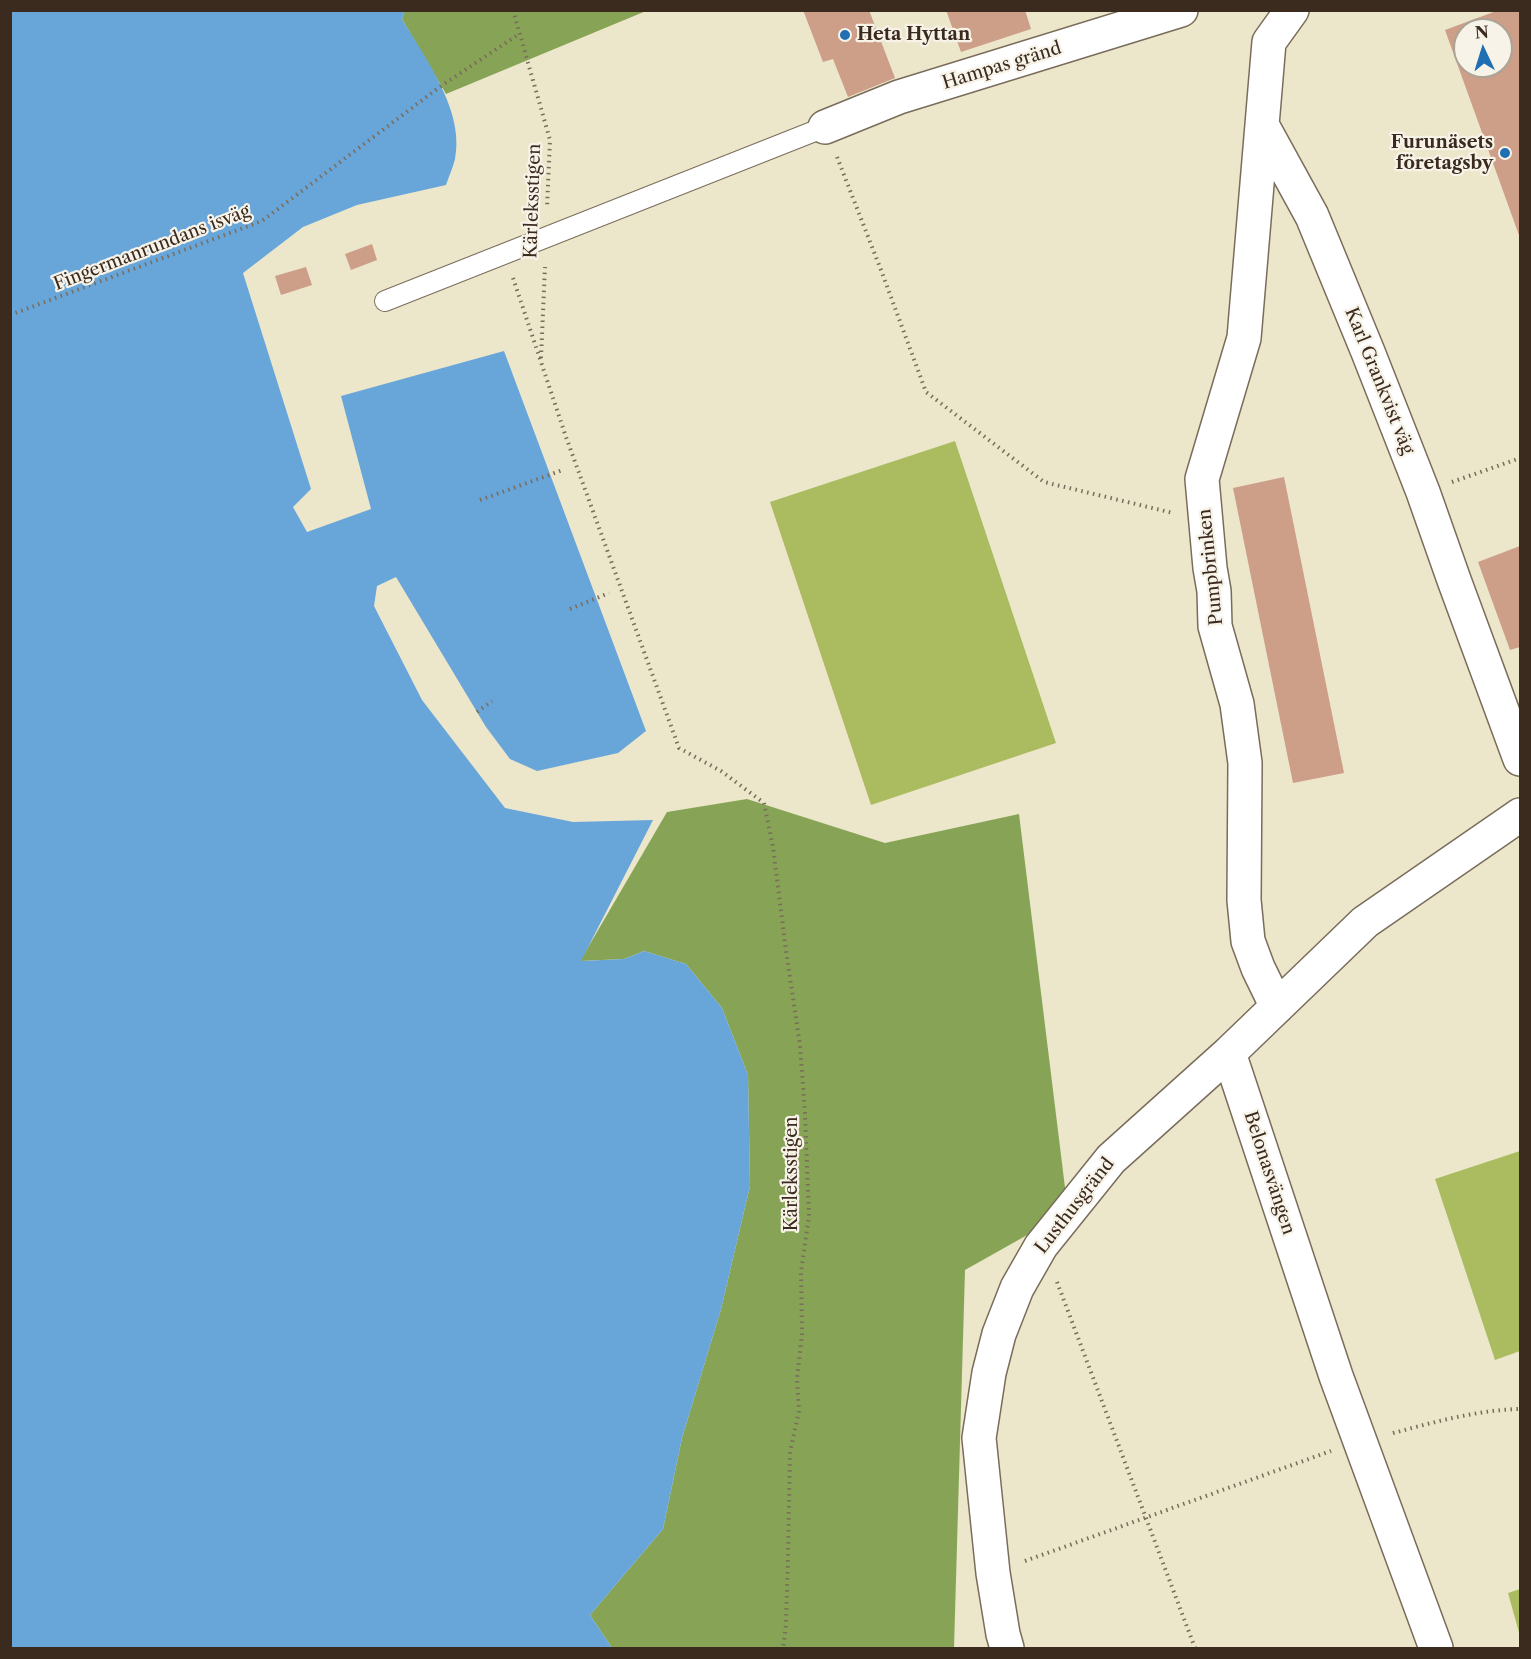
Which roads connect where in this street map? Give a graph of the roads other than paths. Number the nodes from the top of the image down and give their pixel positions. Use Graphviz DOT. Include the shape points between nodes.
graph roads {
  1 [pos="1181,10"];
  2 [pos="1292,10"];
  3 [pos="1262,125"];
  4 [pos="825,127"];
  5 [pos="386,301"];
  6 [pos="1521,759"];
  7 [pos="1521,815"];
  8 [pos="1277,1007"];
  9 [pos="1229,1053"];
  10 [pos="1007,1648"];
  11 [pos="1436,1648"];
  1 -- 4 [label="street, Hampas gränd" via="899,97"];
  2 -- 3 [label="street" via="1269,42"];
  3 -- 6 [label="street, Karl Grankvist väg" via="1312,216 1368,352"];
  3 -- 8 [label="street, Pumpbrinken" via="1244,338 1202,478 1215,626 1237,704 1245,763 1244,900 1248,941"];
  4 -- 5 [label="lane"];
  7 -- 8 [label="street" via="1365,922"];
  8 -- 9 [label="street"];
  9 -- 10 [label="street, Lusthusgränd" via="1111,1159 1041,1246 1017,1288 999,1334 979,1438 993,1573"];
  9 -- 11 [label="street, Belonasvängen" via="1332,1364"];
}
